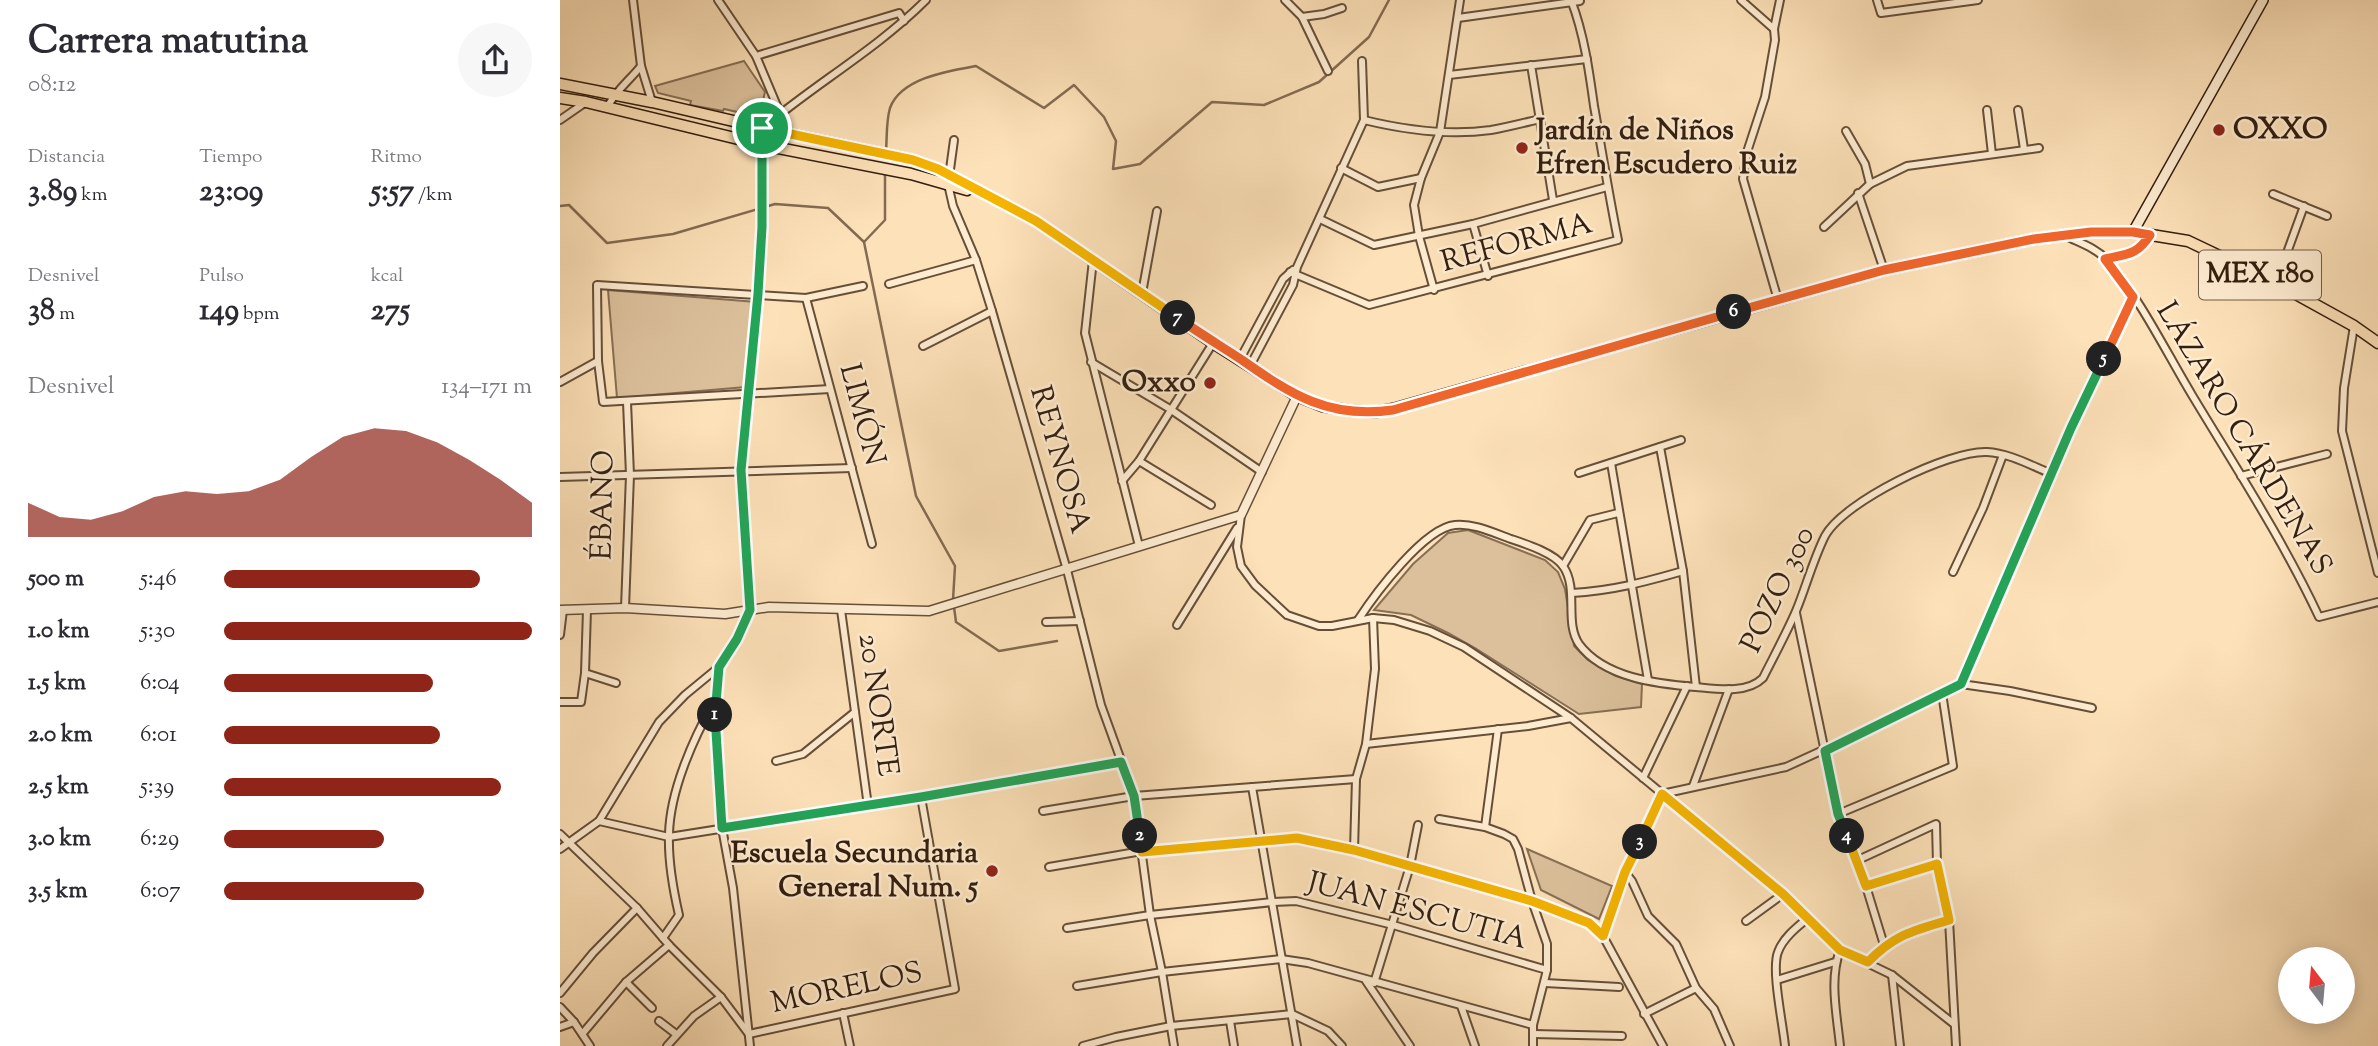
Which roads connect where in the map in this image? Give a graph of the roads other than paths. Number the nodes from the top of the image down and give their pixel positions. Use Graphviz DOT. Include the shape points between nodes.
graph roads {
  1 [pos="633,0"];
  2 [pos="718,0"];
  3 [pos="926,0"];
  4 [pos="1285,0"];
  5 [pos="1460,0"];
  6 [pos="1741,0"];
  7 [pos="1780,0"];
  8 [pos="1877,0"];
  9 [pos="1978,0"];
  10 [pos="2263,0"];
  11 [pos="1572,1"];
  12 [pos="1580,1"];
  13 [pos="1342,8"];
  14 [pos="1302,17"];
  15 [pos="1458,18"];
  16 [pos="1579,19"];
  17 [pos="904,21"];
  18 [pos="1774,29"];
  19 [pos="756,56"];
  20 [pos="1587,59"];
  21 [pos="1362,61"];
  22 [pos="1531,65"];
  23 [pos="641,66"];
  24 [pos="1328,71"];
  25 [pos="1449,75"];
  26 [pos="560,84"];
  27 [pos="614,95"];
  28 [pos="560,99"];
  29 [pos="652,102"];
  30 [pos="586,103"];
  31 [pos="607,108"];
  32 [pos="1987,110"];
  33 [pos="2018,110"];
  34 [pos="780,113"];
  35 [pos="1540,119"];
  36 [pos="560,120"];
  37 [pos="1364,120"];
  38 [pos="762,128"];
  39 [pos="1846,131"];
  40 [pos="1440,132"];
  41 [pos="954,140"];
  42 [pos="763,145"];
  43 [pos="2039,148"];
  44 [pos="2024,149"];
  45 [pos="1992,154"];
  46 [pos="1341,168"];
  47 [pos="1421,178"];
  48 [pos="948,179"];
  49 [pos="1870,184"];
  50 [pos="1607,187"];
  51 [pos="1858,193"];
  52 [pos="2273,194"];
  53 [pos="1553,200"];
  54 [pos="2304,206"];
  55 [pos="1157,211"];
  56 [pos="2327,216"];
  57 [pos="1320,219"];
  58 [pos="1473,224"];
  59 [pos="1824,227"];
  60 [pos="2133,232"];
  61 [pos="2061,234"];
  62 [pos="2150,235"];
  63 [pos="1419,236"];
  64 [pos="2105,259"];
  65 [pos="976,260"];
  66 [pos="1093,260"];
  67 [pos="1884,270"];
  68 [pos="1293,273"];
  69 [pos="1488,276"];
  70 [pos="2276,283"];
  71 [pos="889,284"];
  72 [pos="863,286"];
  73 [pos="1434,290"];
  74 [pos="1142,293"];
  75 [pos="758,294"];
  76 [pos="2133,297"];
  77 [pos="806,298"];
  78 [pos="1778,300"];
  79 [pos="992,311"];
  80 [pos="1266,311"];
  81 [pos="1276,317"];
  82 [pos="2354,326"];
  83 [pos="1213,343"];
  84 [pos="2378,343"];
  85 [pos="923,346"];
  86 [pos="1240,359"];
  87 [pos="598,361"];
  88 [pos="1091,362"];
  89 [pos="1250,366"];
  90 [pos="560,382"];
  91 [pos="830,389"];
  92 [pos="749,394"];
  93 [pos="1297,396"];
  94 [pos="627,402"];
  95 [pos="1170,409"];
  96 [pos="1681,440"];
  97 [pos="1660,447"];
  98 [pos="2327,454"];
  99 [pos="2003,455"];
  100 [pos="1139,461"];
  101 [pos="1611,463"];
  102 [pos="852,468"];
  103 [pos="741,470"];
  104 [pos="1262,472"];
  105 [pos="1578,473"];
  106 [pos="2052,474"];
  107 [pos="630,475"];
  108 [pos="2241,475"];
  109 [pos="560,477"];
  110 [pos="1122,481"];
  111 [pos="1211,505"];
  112 [pos="1618,513"];
  113 [pos="1241,515"];
  114 [pos="1239,525"];
  115 [pos="872,544"];
  116 [pos="1139,546"];
  117 [pos="1563,566"];
  118 [pos="1067,570"];
  119 [pos="1683,571"];
  120 [pos="1953,572"];
  121 [pos="2378,573"];
  122 [pos="1632,587"];
  123 [pos="1572,593"];
  124 [pos="2378,602"];
  125 [pos="625,607"];
  126 [pos="561,610"];
  127 [pos="587,610"];
  128 [pos="750,610"];
  129 [pos="841,610"];
  130 [pos="1796,612"];
  131 [pos="1373,618"];
  132 [pos="1359,620"];
  133 [pos="1080,621"];
  134 [pos="1046,622"];
  135 [pos="1177,625"];
  136 [pos="560,635"];
  137 [pos="719,667"];
  138 [pos="584,673"];
  139 [pos="1648,680"];
  140 [pos="616,682"];
  141 [pos="1961,684"];
  142 [pos="1687,686"];
  143 [pos="1696,687"];
  144 [pos="1729,689"];
  145 [pos="1942,693"];
  146 [pos="715,700"];
  147 [pos="560,702"];
  148 [pos="2092,708"];
  149 [pos="855,712"];
  150 [pos="1571,718"];
  151 [pos="1498,729"];
  152 [pos="1366,744"];
  153 [pos="1825,751"];
  154 [pos="776,761"];
  155 [pos="1121,762"];
  156 [pos="1643,778"];
  157 [pos="1356,779"];
  158 [pos="1693,786"];
  159 [pos="1252,787"];
  160 [pos="1662,794"];
  161 [pos="1134,796"];
  162 [pos="921,797"];
  163 [pos="868,806"];
  164 [pos="1043,811"];
  165 [pos="1838,814"];
  166 [pos="1438,819"];
  167 [pos="599,821"];
  168 [pos="1418,825"];
  169 [pos="1485,827"];
  170 [pos="722,828"];
  171 [pos="560,834"];
  172 [pos="669,837"];
  173 [pos="1261,841"];
  174 [pos="570,842"];
  175 [pos="560,849"];
  176 [pos="1354,850"];
  177 [pos="1142,852"];
  178 [pos="1858,860"];
  179 [pos="1937,864"];
  180 [pos="1410,866"];
  181 [pos="1049,867"];
  182 [pos="1625,872"];
  183 [pos="1866,886"];
  184 [pos="1783,894"];
  185 [pos="1532,901"];
  186 [pos="1273,902"];
  187 [pos="637,908"];
  188 [pos="1150,915"];
  189 [pos="1808,918"];
  190 [pos="1949,920"];
  191 [pos="1745,921"];
  192 [pos="1393,925"];
  193 [pos="1067,928"];
  194 [pos="1603,936"];
  195 [pos="663,938"];
  196 [pos="669,945"];
  197 [pos="1884,945"];
  198 [pos="1840,950"];
  199 [pos="1281,959"];
  200 [pos="1835,962"];
  201 [pos="1868,962"];
  202 [pos="1547,970"];
  203 [pos="1162,972"];
  204 [pos="1892,975"];
  205 [pos="1777,979"];
  206 [pos="625,982"];
  207 [pos="1370,982"];
  208 [pos="1545,983"];
  209 [pos="1077,986"];
  210 [pos="1619,987"];
  211 [pos="1696,988"];
  212 [pos="560,993"];
  213 [pos="720,997"];
  214 [pos="1461,1006"];
  215 [pos="560,1007"];
  216 [pos="652,1008"];
  217 [pos="843,1013"];
  218 [pos="1292,1014"];
  219 [pos="1644,1014"];
  220 [pos="659,1021"];
  221 [pos="1230,1021"];
  222 [pos="574,1022"];
  223 [pos="1954,1024"];
  224 [pos="1533,1025"];
  225 [pos="1171,1026"];
  226 [pos="560,1027"];
  227 [pos="583,1033"];
  228 [pos="676,1034"];
  229 [pos="749,1034"];
  230 [pos="1533,1034"];
  231 [pos="1622,1036"];
  232 [pos="1116,1037"];
  233 [pos="1085,1045"];
  234 [pos="590,1046"];
  235 [pos="667,1046"];
  236 [pos="750,1046"];
  237 [pos="850,1046"];
  238 [pos="1118,1046"];
  239 [pos="1174,1046"];
  240 [pos="1234,1046"];
  241 [pos="1297,1046"];
  242 [pos="1342,1046"];
  243 [pos="1410,1046"];
  244 [pos="1475,1046"];
  245 [pos="1533,1046"];
  246 [pos="1663,1046"];
  247 [pos="1730,1046"];
  248 [pos="1785,1046"];
  249 [pos="1840,1046"];
  250 [pos="1900,1046"];
  251 [pos="1956,1046"];
  1 -- 23 [label="street"];
  2 -- 19 [label="street"];
  3 -- 17 [label="street"];
  4 -- 14 [label="street"];
  5 -- 15 [label="street"];
  6 -- 18 [label="street"];
  7 -- 18 [label="street"];
  8 -- 9 [label="street" via="1881,13"];
  10 -- 60 [label="main road"];
  11 -- 12 [label="street"];
  11 -- 15 [label="street"];
  11 -- 16 [label="street, REFORMA"];
  12 -- 16 [label="street, REFORMA"];
  13 -- 14 [label="street"];
  14 -- 24 [label="street"];
  15 -- 25 [label="street"];
  16 -- 20 [label="street, REFORMA"];
  17 -- 19 [label="street" via="898,13"];
  17 -- 34 [label="street"];
  18 -- 78 [label="street" via="1766,97 1743,179"];
  19 -- 34 [label="street"];
  20 -- 22 [label="street"];
  20 -- 50 [label="street, REFORMA"];
  21 -- 37 [label="street"];
  22 -- 25 [label="street"];
  22 -- 35 [label="street"];
  23 -- 27 [label="street"];
  23 -- 29 [label="street"];
  25 -- 40 [label="street"];
  26 -- 27 [label="main road, MEX 180"];
  27 -- 29 [label="main road, MEX 180"];
  27 -- 31 [label="street"];
  28 -- 30 [label="main road, MEX 180"];
  29 -- 38 [label="main road, MEX 180"];
  30 -- 31 [label="main road, MEX 180"];
  30 -- 36 [label="street"];
  31 -- 42 [label="main road, MEX 180"];
  32 -- 45 [label="street"];
  33 -- 44 [label="street"];
  34 -- 38 [label="street"];
  35 -- 40 [label="street" via="1489,130"];
  35 -- 53 [label="street"];
  37 -- 40 [label="street"];
  37 -- 46 [label="street"];
  38 -- 42 [label="street"];
  38 -- 48 [label="main road, MEX 180" via="913,160"];
  39 -- 49 [label="street" via="1865,164"];
  40 -- 47 [label="street"];
  41 -- 48 [label="street"];
  42 -- 48 [label="main road, MEX 180"];
  42 -- 75 [label="street"];
  43 -- 44 [label="street"];
  44 -- 45 [label="street"];
  45 -- 49 [label="street" via="1907,166"];
  46 -- 47 [label="street" via="1378,187"];
  46 -- 57 [label="street"];
  47 -- 63 [label="street" via="1414,205"];
  48 -- 65 [label="street, REYNOSA" via="953,206"];
  48 -- 66 [label="main road, MEX 180" via="1036,221"];
  49 -- 51 [label="street"];
  50 -- 53 [label="street"];
  50 -- 69 [label="street, REFORMA" via="1618,240"];
  51 -- 59 [label="street"];
  51 -- 67 [label="street"];
  52 -- 54 [label="street"];
  53 -- 58 [label="street"];
  54 -- 56 [label="street"];
  54 -- 70 [label="street"];
  55 -- 74 [label="street"];
  57 -- 63 [label="street" via="1374,245"];
  57 -- 68 [label="street"];
  58 -- 63 [label="street"];
  58 -- 69 [label="street"];
  60 -- 61 [label="main road, MEX 180"];
  60 -- 62 [label="main road, MEX 180"];
  61 -- 64 [label="street, LÁZARO CÁRDENAS" via="2091,247"];
  61 -- 67 [label="main road, MEX 180"];
  62 -- 64 [label="street" via="2134,253"];
  62 -- 70 [label="main road, MEX 180" via="2188,241"];
  63 -- 73 [label="street"];
  64 -- 76 [label="street, LÁZARO CÁRDENAS"];
  65 -- 71 [label="street"];
  65 -- 79 [label="street, REYNOSA"];
  66 -- 74 [label="main road, MEX 180"];
  66 -- 88 [label="street" via="1085,333"];
  67 -- 78 [label="main road, MEX 180"];
  68 -- 73 [label="street, REFORMA" via="1369,305"];
  68 -- 80 [label="street" via="1283,279"];
  68 -- 81 [label="street" via="1293,285"];
  69 -- 73 [label="street, REFORMA"];
  70 -- 82 [label="main road, MEX 180"];
  72 -- 77 [label="street"];
  74 -- 83 [label="main road, MEX 180"];
  75 -- 77 [label="street"];
  75 -- 87 [label="street" via="597,285"];
  75 -- 92 [label="street"];
  76 -- 106 [label="street"];
  76 -- 108 [label="street, LÁZARO CÁRDENAS"];
  77 -- 91 [label="street, LIMÓN"];
  78 -- 93 [label="main road, MEX 180" via="1393,410 1352,411"];
  79 -- 85 [label="street"];
  79 -- 118 [label="street, REYNOSA"];
  80 -- 81 [label="street"];
  80 -- 86 [label="street"];
  81 -- 89 [label="street"];
  82 -- 84 [label="main road, MEX 180"];
  82 -- 121 [label="street" via="2342,431"];
  83 -- 86 [label="main road, MEX 180"];
  83 -- 95 [label="street"];
  86 -- 89 [label="main road, MEX 180"];
  87 -- 90 [label="street"];
  87 -- 94 [label="street" via="603,402"];
  88 -- 95 [label="street"];
  88 -- 110 [label="street"];
  89 -- 93 [label="main road, MEX 180"];
  91 -- 92 [label="street"];
  91 -- 102 [label="street, LIMÓN"];
  92 -- 94 [label="street"];
  92 -- 103 [label="street"];
  93 -- 104 [label="street"];
  94 -- 107 [label="street, ÉBANO"];
  95 -- 100 [label="street"];
  95 -- 104 [label="street"];
  96 -- 97 [label="street"];
  97 -- 101 [label="street"];
  97 -- 119 [label="street"];
  98 -- 108 [label="street"];
  99 -- 106 [label="street, POZO 300"];
  99 -- 120 [label="street"];
  99 -- 130 [label="street, POZO 300" via="1960,455 1881,489 1854,508 1826,534"];
  100 -- 110 [label="street"];
  100 -- 111 [label="street"];
  101 -- 105 [label="street"];
  101 -- 112 [label="street"];
  102 -- 103 [label="street"];
  102 -- 115 [label="street, LIMÓN"];
  103 -- 107 [label="street"];
  103 -- 128 [label="street"];
  104 -- 113 [label="street"];
  106 -- 141 [label="street"];
  107 -- 109 [label="street"];
  107 -- 125 [label="street, ÉBANO"];
  108 -- 124 [label="street, LÁZARO CÁRDENAS" via="2319,617"];
  110 -- 116 [label="street"];
  112 -- 117 [label="street" via="1590,520"];
  112 -- 122 [label="street"];
  113 -- 114 [label="street"];
  113 -- 116 [label="street"];
  114 -- 132 [label="street" via="1241,566 1287,615 1319,626"];
  114 -- 135 [label="street"];
  116 -- 118 [label="street"];
  117 -- 123 [label="street"];
  117 -- 132 [label="street" via="1531,546 1468,524 1453,525 1426,539 1377,591"];
  118 -- 129 [label="street" via="929,611"];
  118 -- 133 [label="street, REYNOSA"];
  119 -- 122 [label="street"];
  119 -- 143 [label="street"];
  122 -- 123 [label="street"];
  122 -- 139 [label="street"];
  123 -- 139 [label="street, POZO 300" via="1578,643 1620,673"];
  125 -- 127 [label="street"];
  125 -- 128 [label="street" via="725,614"];
  126 -- 127 [label="street"];
  126 -- 136 [label="street"];
  127 -- 138 [label="street"];
  128 -- 129 [label="street"];
  128 -- 137 [label="street"];
  129 -- 149 [label="street, 20 NORTE"];
  130 -- 144 [label="street, POZO 300" via="1763,678"];
  130 -- 153 [label="street"];
  131 -- 132 [label="street"];
  131 -- 150 [label="street" via="1430,631 1464,647"];
  131 -- 152 [label="street" via="1375,669"];
  133 -- 134 [label="street"];
  133 -- 155 [label="street, REYNOSA"];
  137 -- 146 [label="street"];
  137 -- 167 [label="street" via="659,722"];
  138 -- 140 [label="street"];
  138 -- 147 [label="street" via="581,702"];
  139 -- 142 [label="street, POZO 300"];
  141 -- 145 [label="street"];
  141 -- 148 [label="street"];
  142 -- 143 [label="street, POZO 300"];
  142 -- 156 [label="street"];
  143 -- 144 [label="street, POZO 300"];
  144 -- 158 [label="street"];
  145 -- 153 [label="street"];
  145 -- 165 [label="street" via="1953,766"];
  146 -- 170 [label="street"];
  146 -- 172 [label="street" via="682,772"];
  149 -- 154 [label="street" via="803,754"];
  149 -- 163 [label="street, 20 NORTE"];
  150 -- 151 [label="street"];
  150 -- 156 [label="street"];
  151 -- 152 [label="street"];
  151 -- 169 [label="street"];
  152 -- 157 [label="street"];
  153 -- 158 [label="street" via="1786,767"];
  153 -- 165 [label="street"];
  155 -- 161 [label="street, REYNOSA"];
  155 -- 162 [label="street"];
  156 -- 160 [label="street"];
  157 -- 159 [label="street"];
  157 -- 176 [label="street"];
  158 -- 160 [label="street"];
  159 -- 161 [label="street"];
  159 -- 173 [label="street"];
  160 -- 182 [label="street"];
  160 -- 184 [label="street"];
  161 -- 164 [label="street"];
  161 -- 177 [label="street, REYNOSA"];
  162 -- 163 [label="street"];
  162 -- 217 [label="street, MORELOS" via="955,989"];
  163 -- 170 [label="street"];
  165 -- 178 [label="street"];
  166 -- 169 [label="street"];
  167 -- 172 [label="street"];
  167 -- 174 [label="street"];
  168 -- 180 [label="street"];
  169 -- 185 [label="street" via="1513,839"];
  170 -- 172 [label="street"];
  170 -- 229 [label="street"];
  171 -- 174 [label="street"];
  172 -- 195 [label="street" via="679,915"];
  173 -- 176 [label="street" via="1297,838"];
  173 -- 177 [label="street"];
  173 -- 186 [label="street"];
  174 -- 175 [label="street"];
  174 -- 187 [label="street"];
  176 -- 180 [label="street"];
  177 -- 181 [label="street"];
  177 -- 188 [label="street, REYNOSA"];
  178 -- 179 [label="street" via="1936,824"];
  178 -- 183 [label="street"];
  179 -- 183 [label="street"];
  179 -- 190 [label="street"];
  180 -- 185 [label="street"];
  180 -- 192 [label="street"];
  182 -- 194 [label="street"];
  182 -- 211 [label="street" via="1647,916 1676,944"];
  183 -- 197 [label="street"];
  184 -- 189 [label="street"];
  184 -- 191 [label="street"];
  185 -- 194 [label="street" via="1589,923"];
  185 -- 202 [label="street" via="1547,944"];
  186 -- 188 [label="street, JUAN ESCUTIA"];
  186 -- 192 [label="street, JUAN ESCUTIA" via="1296,901"];
  186 -- 199 [label="street"];
  187 -- 195 [label="street"];
  187 -- 212 [label="street"];
  188 -- 193 [label="street, JUAN ESCUTIA"];
  188 -- 203 [label="street, REYNOSA"];
  189 -- 198 [label="street"];
  189 -- 205 [label="street" via="1779,950"];
  190 -- 197 [label="street" via="1904,933"];
  190 -- 223 [label="street"];
  192 -- 202 [label="street, JUAN ESCUTIA"];
  192 -- 207 [label="street"];
  194 -- 219 [label="street"];
  195 -- 196 [label="street"];
  196 -- 206 [label="street"];
  196 -- 213 [label="street"];
  197 -- 201 [label="street"];
  198 -- 200 [label="street"];
  198 -- 201 [label="street"];
  199 -- 203 [label="street"];
  199 -- 207 [label="street"];
  199 -- 218 [label="street"];
  200 -- 205 [label="street"];
  200 -- 249 [label="street"];
  201 -- 204 [label="street"];
  202 -- 208 [label="street"];
  203 -- 209 [label="street"];
  203 -- 225 [label="street, REYNOSA"];
  204 -- 223 [label="street"];
  204 -- 250 [label="street"];
  205 -- 248 [label="street"];
  206 -- 216 [label="street"];
  206 -- 227 [label="street"];
  207 -- 214 [label="street"];
  207 -- 243 [label="street"];
  208 -- 210 [label="street"];
  208 -- 224 [label="street"];
  211 -- 219 [label="street"];
  211 -- 247 [label="street" via="1714,1009"];
  213 -- 228 [label="street"];
  213 -- 229 [label="street"];
  214 -- 224 [label="street"];
  214 -- 244 [label="street"];
  215 -- 222 [label="street"];
  217 -- 229 [label="street, MORELOS"];
  217 -- 237 [label="street"];
  218 -- 221 [label="street"];
  218 -- 241 [label="street"];
  218 -- 242 [label="street" via="1328,1031"];
  219 -- 246 [label="street"];
  220 -- 228 [label="street"];
  221 -- 225 [label="street"];
  221 -- 240 [label="street"];
  222 -- 226 [label="street"];
  222 -- 227 [label="street"];
  223 -- 251 [label="street"];
  224 -- 230 [label="street"];
  225 -- 232 [label="street"];
  225 -- 239 [label="street, REYNOSA"];
  227 -- 234 [label="street"];
  228 -- 235 [label="street"];
  229 -- 236 [label="street"];
  230 -- 231 [label="street"];
  230 -- 245 [label="street"];
  232 -- 233 [label="street"];
  232 -- 238 [label="street"];
}
